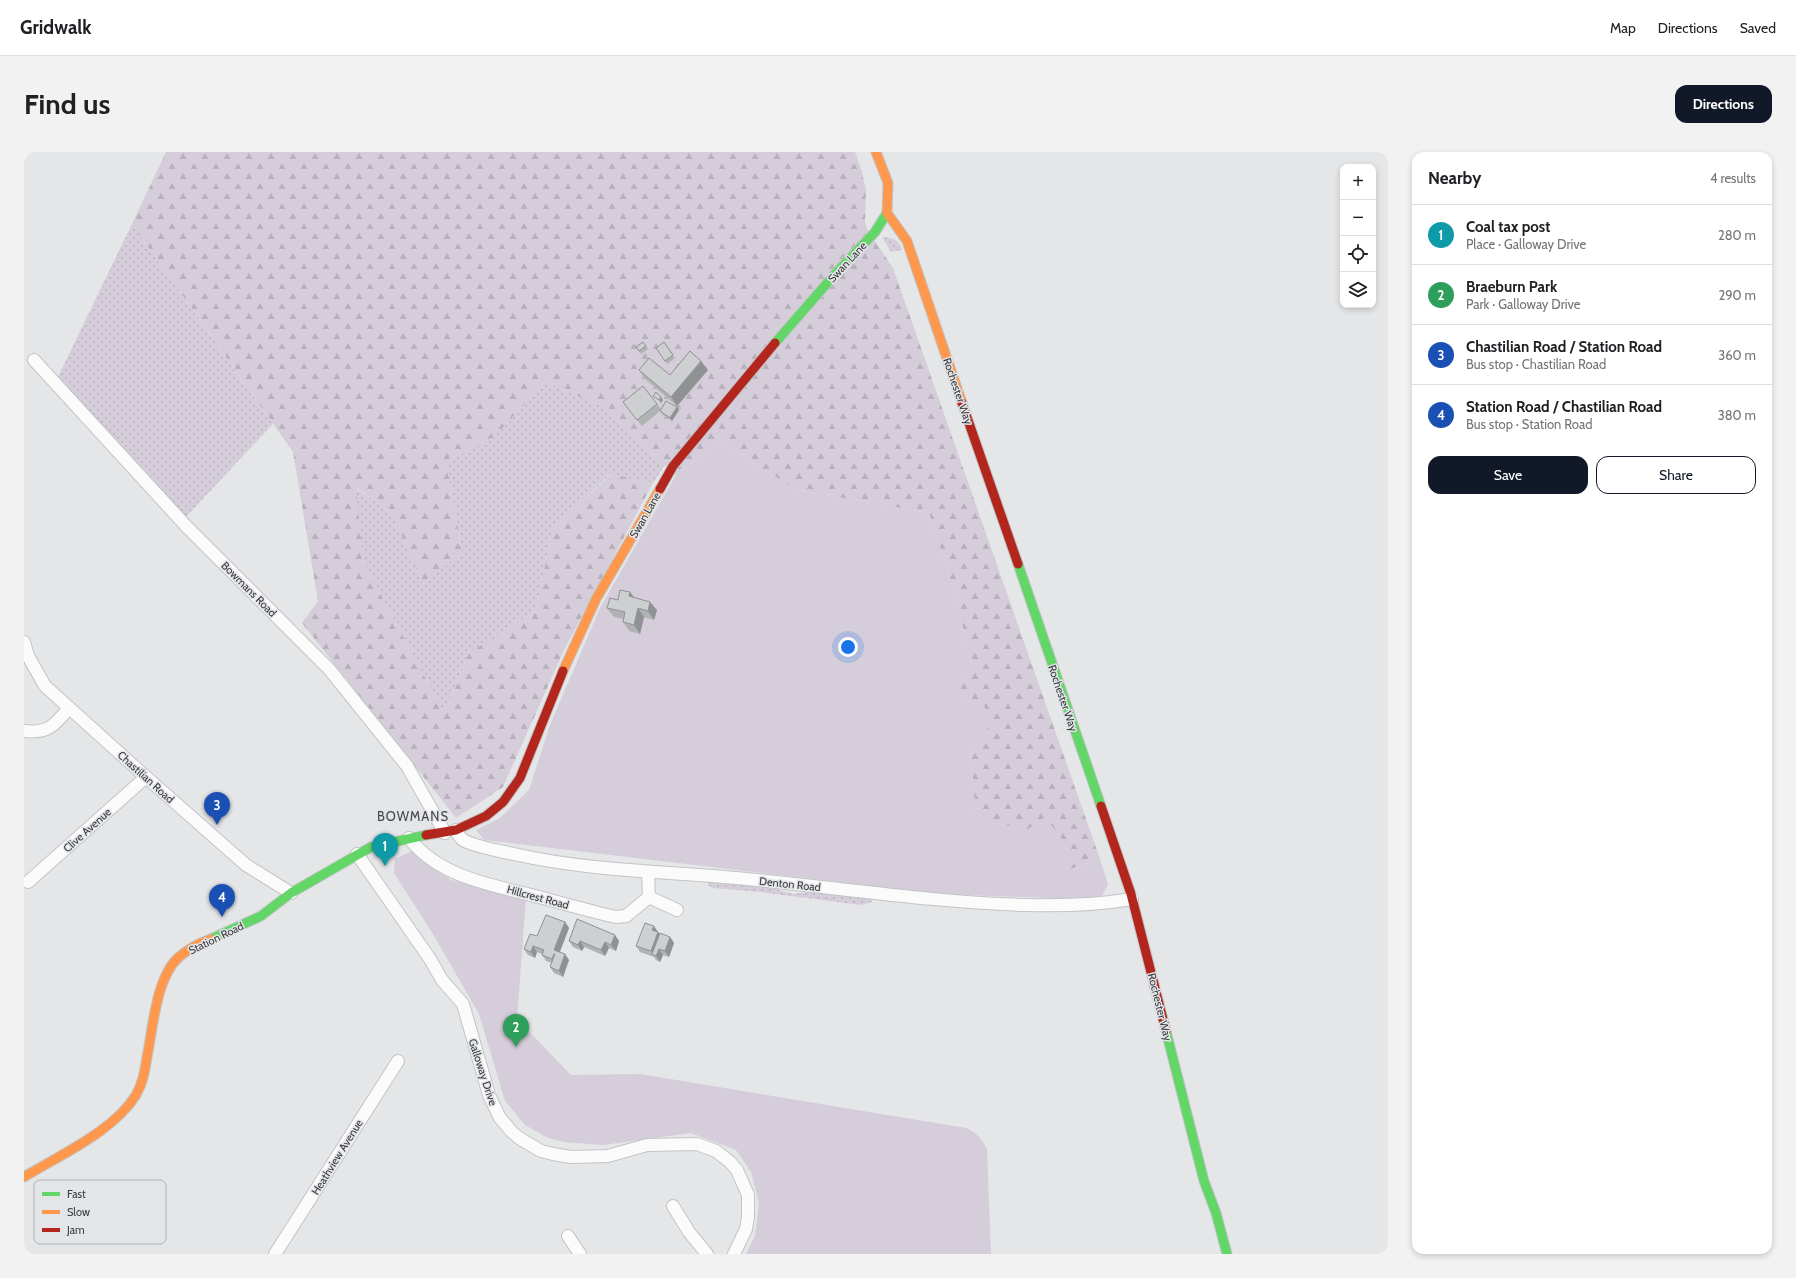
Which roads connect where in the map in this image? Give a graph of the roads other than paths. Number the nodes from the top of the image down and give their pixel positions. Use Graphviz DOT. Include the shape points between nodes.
graph roads {
  1 [pos="876,152"];
  2 [pos="887,213"];
  3 [pos="34,360"];
  4 [pos="24,642"];
  5 [pos="69,708"];
  6 [pos="24,731"];
  7 [pos="146,777"];
  8 [pos="451,832"];
  9 [pos="409,838"];
  10 [pos="357,854"];
  11 [pos="648,873"];
  12 [pos="28,882"];
  13 [pos="291,893"];
  14 [pos="649,898"];
  15 [pos="1132,899"];
  16 [pos="677,910"];
  17 [pos="398,1061"];
  18 [pos="24,1177"];
  19 [pos="673,1206"];
  20 [pos="568,1236"];
  21 [pos="275,1254"];
  22 [pos="580,1254"];
  23 [pos="707,1254"];
  24 [pos="734,1254"];
  25 [pos="1227,1254"];
  1 -- 2 [label="street" via="888,183"];
  2 -- 8 [label="street, Swan Lane" via="875,232 758,360 673,466 596,598 557,684 517,783 495,810"];
  2 -- 15 [label="street, Rochester Way" via="906,240"];
  3 -- 8 [label="street, Bowmans Road" via="187,527 329,669 407,766"];
  4 -- 5 [label="street, Chastilian Road" via="28,656 45,686"];
  5 -- 6 [label="street" via="58,721 45,729 39,732"];
  5 -- 7 [label="street, Chastilian Road"];
  7 -- 12 [label="street, Clive Avenue"];
  7 -- 13 [label="street, Chastilian Road" via="246,865"];
  8 -- 9 [label="street, Station Road"];
  8 -- 11 [label="street, Denton Road" via="467,842 530,858"];
  9 -- 10 [label="street, Station Road" via="371,847"];
  9 -- 14 [label="street, Hillcrest Road" via="421,852 439,865 460,875 616,917 626,916"];
  10 -- 13 [label="street, Station Road"];
  10 -- 24 [label="street, Galloway Drive" via="430,958 442,980 463,1004 489,1095 500,1118 512,1132 524,1142 541,1150 571,1157 608,1156 647,1145 697,1144 716,1151 738,1170 748,1195 746,1229"];
  11 -- 14 [label="street"];
  11 -- 15 [label="street, Denton Road" via="714,876 934,899 1025,905 1090,905"];
  13 -- 18 [label="street, Station Road" via="261,916 202,942 179,957 164,981 143,1078 136,1094 126,1108 99,1132"];
  14 -- 16 [label="street"];
  15 -- 25 [label="street, Rochester Way" via="1204,1181"];
  17 -- 21 [label="street, Heathview Avenue"];
  19 -- 23 [label="street"];
  20 -- 22 [label="street"];
}
